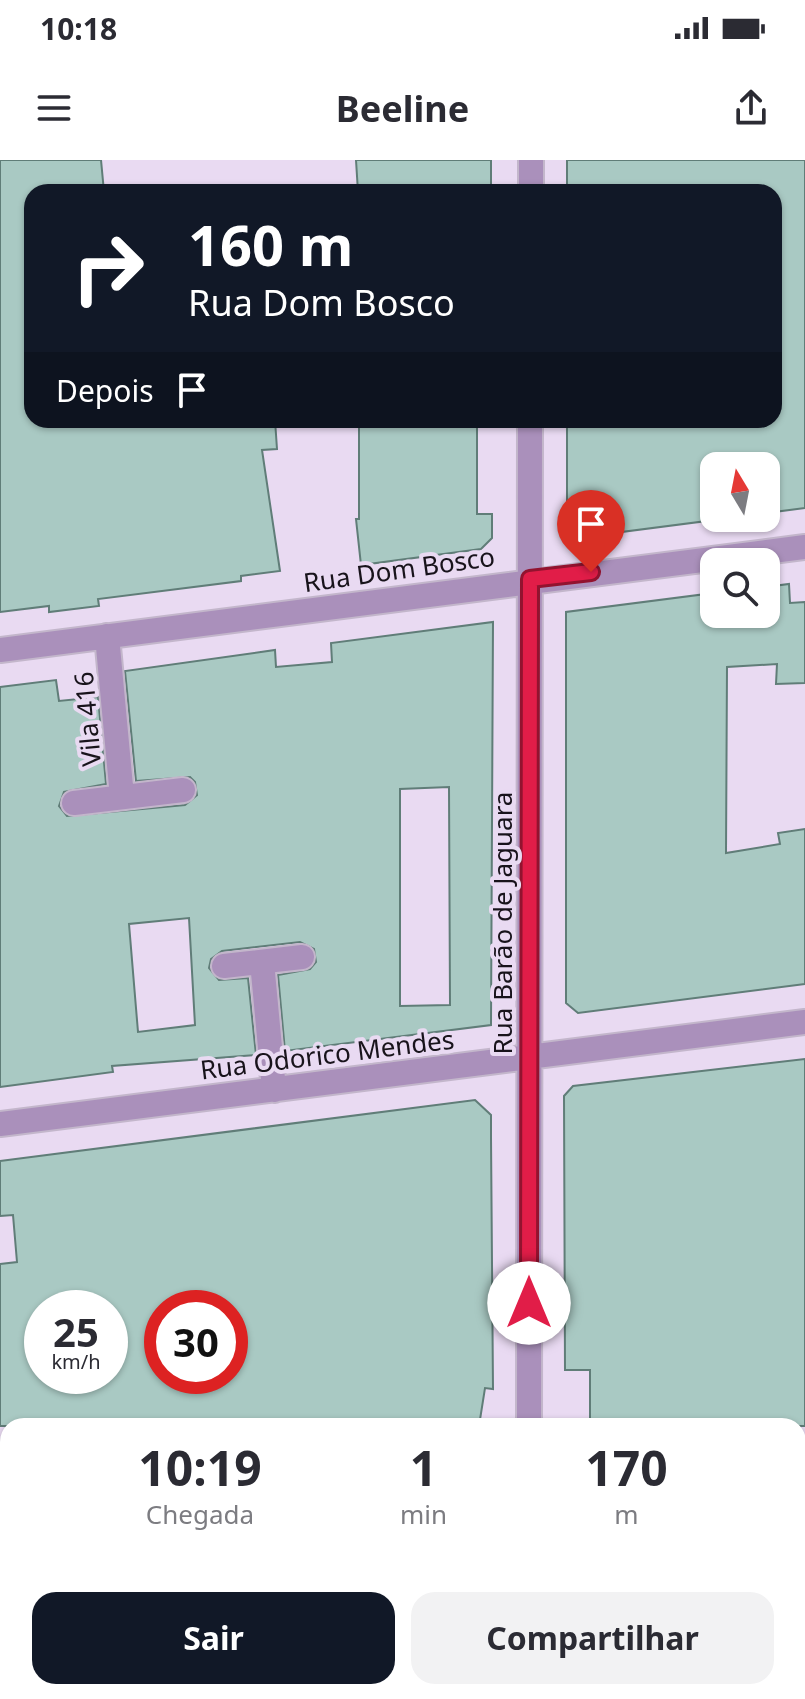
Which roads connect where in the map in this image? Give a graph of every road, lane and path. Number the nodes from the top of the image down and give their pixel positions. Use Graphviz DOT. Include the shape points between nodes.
graph roads {
  1 [pos="531,160"];
  2 [pos="531,184"];
  3 [pos="530,428"];
  4 [pos="805,547"];
  5 [pos="530,579"];
  6 [pos="107,636"];
  7 [pos="0,650"];
  8 [pos="183,790"];
  9 [pos="122,797"];
  10 [pos="74,803"];
  11 [pos="302,957"];
  12 [pos="262,962"];
  13 [pos="224,966"];
  14 [pos="805,1022"];
  15 [pos="529,1057"];
  16 [pos="274,1090"];
  17 [pos="0,1124"];
  18 [pos="529,1418"];
  1 -- 2 [label="street"];
  3 -- 5 [label="street, Rua Barão de Jaguara"];
  4 -- 5 [label="street, Rua Dom Bosco"];
  5 -- 6 [label="street, Rua Dom Bosco"];
  5 -- 15 [label="street, Rua Barão de Jaguara"];
  6 -- 7 [label="street, Rua Dom Bosco"];
  6 -- 9 [label="street, Vila 416"];
  8 -- 9 [label="street, Vila 416"];
  9 -- 10 [label="street, Vila 416"];
  11 -- 12 [label="street"];
  12 -- 13 [label="street"];
  12 -- 16 [label="street"];
  14 -- 15 [label="street, Rua Odorico Mendes"];
  15 -- 16 [label="street, Rua Odorico Mendes"];
  15 -- 18 [label="street, Rua Barão de Jaguara"];
  16 -- 17 [label="street, Rua Odorico Mendes"];
}
